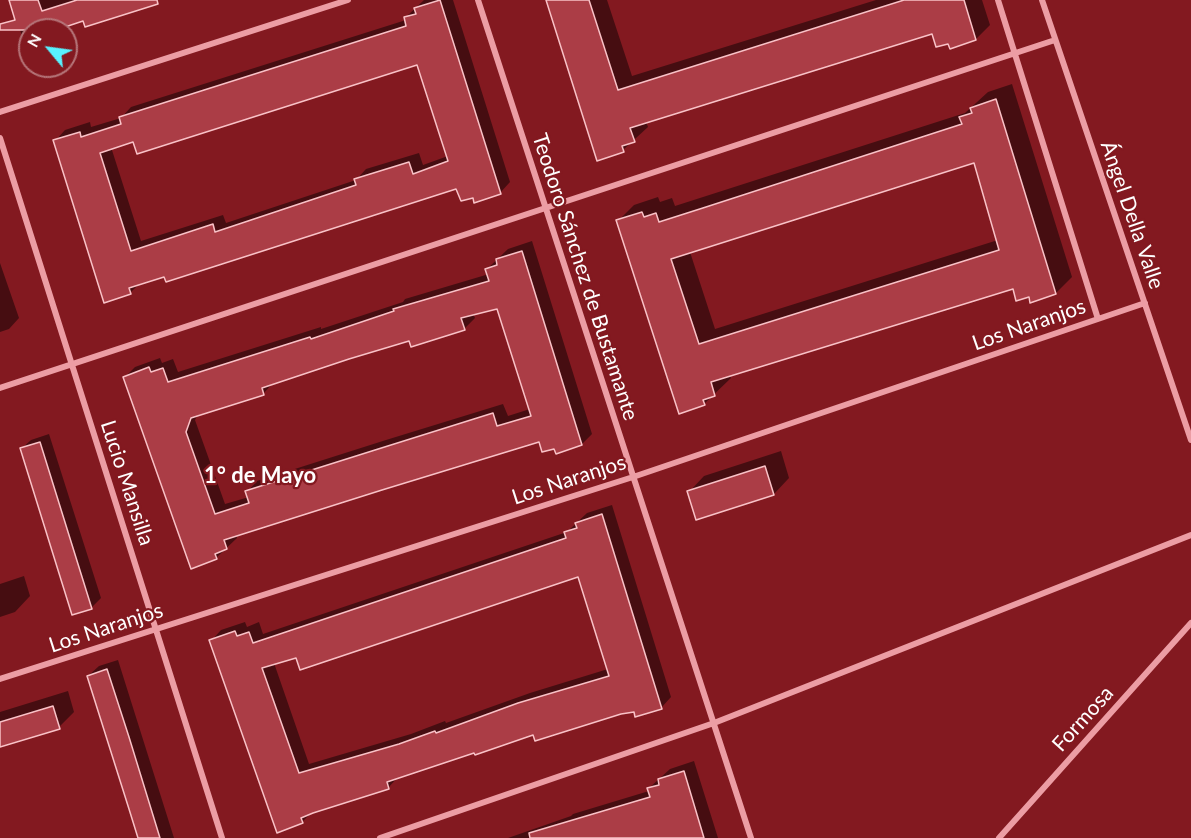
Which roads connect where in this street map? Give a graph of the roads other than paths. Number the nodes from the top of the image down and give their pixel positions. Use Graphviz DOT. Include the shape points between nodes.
graph roads {
  1 [pos="348,0"];
  2 [pos="478,0"];
  3 [pos="998,0"];
  4 [pos="1042,0"];
  5 [pos="1055,40"];
  6 [pos="1015,53"];
  7 [pos="0,112"];
  8 [pos="0,138"];
  9 [pos="545,208"];
  10 [pos="1145,303"];
  11 [pos="1098,319"];
  12 [pos="72,364"];
  13 [pos="0,388"];
  14 [pos="1191,440"];
  15 [pos="633,477"];
  16 [pos="1191,535"];
  17 [pos="1191,623"];
  18 [pos="156,629"];
  19 [pos="0,679"];
  20 [pos="714,723"];
  21 [pos="1001,837"];
  22 [pos="222,838"];
  23 [pos="380,838"];
  24 [pos="751,838"];
  1 -- 7 [label="street"];
  2 -- 9 [label="street, Teodoro Sánchez de Bustamante"];
  3 -- 6 [label="street"];
  4 -- 5 [label="street, Ángel Della Valle"];
  5 -- 6 [label="street"];
  5 -- 10 [label="street, Ángel Della Valle"];
  6 -- 9 [label="street"];
  6 -- 11 [label="street"];
  8 -- 12 [label="street, Lucio Mansilla"];
  9 -- 12 [label="street"];
  9 -- 15 [label="street, Teodoro Sánchez de Bustamante"];
  10 -- 11 [label="street, Los Naranjos"];
  10 -- 14 [label="street, Ángel Della Valle"];
  11 -- 15 [label="street, Los Naranjos"];
  12 -- 13 [label="street"];
  12 -- 18 [label="street, Lucio Mansilla"];
  15 -- 18 [label="street, Los Naranjos"];
  15 -- 20 [label="street, Teodoro Sánchez de Bustamante"];
  16 -- 20 [label="street"];
  17 -- 21 [label="street, Formosa"];
  18 -- 19 [label="street, Los Naranjos"];
  18 -- 22 [label="street, Lucio Mansilla"];
  20 -- 23 [label="street"];
  20 -- 24 [label="street, Teodoro Sánchez de Bustamante"];
}
